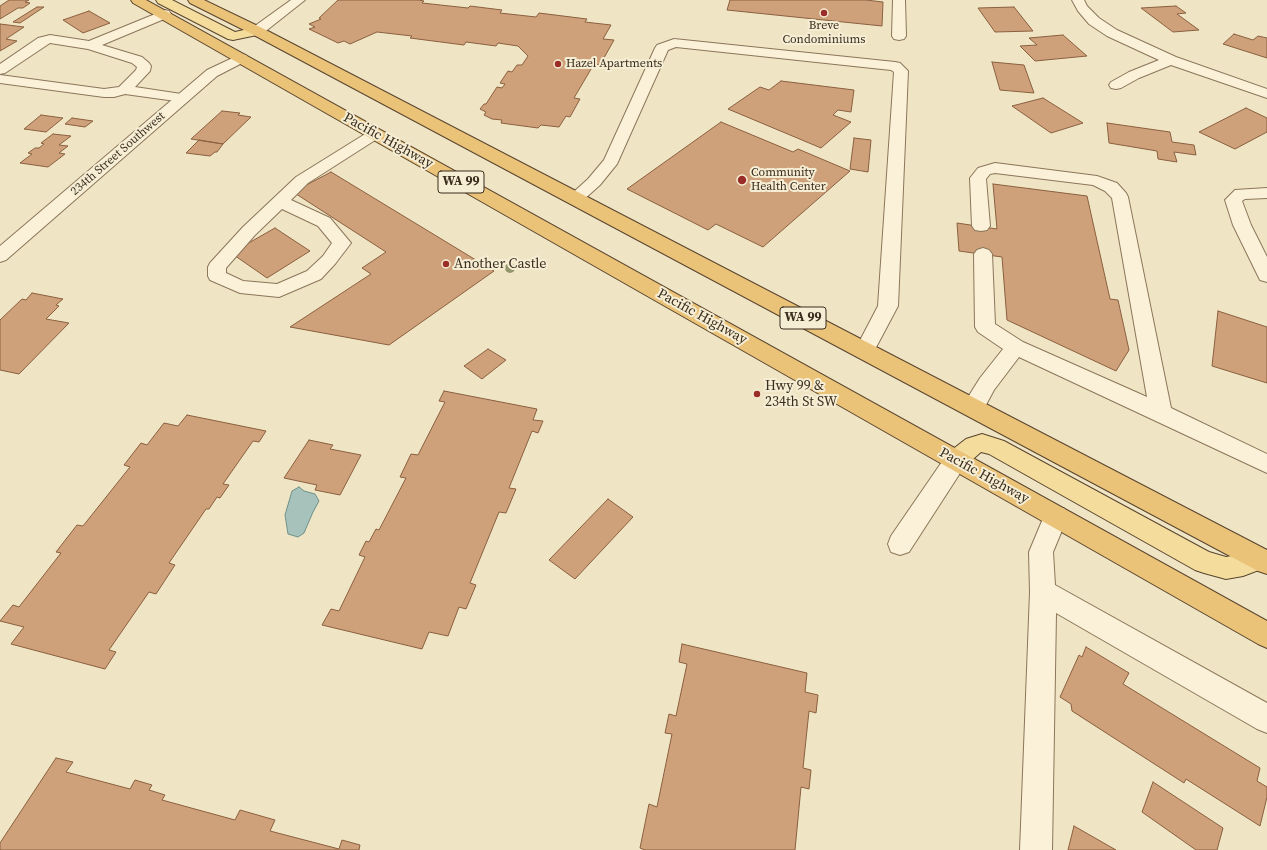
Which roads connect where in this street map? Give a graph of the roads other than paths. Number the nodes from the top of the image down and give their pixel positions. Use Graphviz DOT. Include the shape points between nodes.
graph roads {
  1 [pos="137,0"];
  2 [pos="162,0"];
  3 [pos="194,0"];
  4 [pos="298,0"];
  5 [pos="899,0"];
  6 [pos="1078,0"];
  7 [pos="165,14"];
  8 [pos="257,31"];
  9 [pos="899,36"];
  10 [pos="90,45"];
  11 [pos="241,58"];
  12 [pos="1171,60"];
  13 [pos="0,70"];
  14 [pos="0,79"];
  15 [pos="1116,85"];
  16 [pos="124,90"];
  17 [pos="1267,94"];
  18 [pos="183,98"];
  19 [pos="375,134"];
  20 [pos="1267,193"];
  21 [pos="575,198"];
  22 [pos="280,201"];
  23 [pos="981,226"];
  24 [pos="983,254"];
  25 [pos="0,255"];
  26 [pos="1267,276"];
  27 [pos="1016,347"];
  28 [pos="865,350"];
  29 [pos="973,408"];
  30 [pos="1161,413"];
  31 [pos="956,460"];
  32 [pos="1267,464"];
  33 [pos="1056,516"];
  34 [pos="900,544"];
  35 [pos="1263,561"];
  36 [pos="1043,592"];
  37 [pos="1267,635"];
  38 [pos="1267,719"];
  39 [pos="1036,850"];
  1 -- 7 [label="highway, Pacific Highway / WA 99"];
  2 -- 8 [label="main road" via="233,36"];
  3 -- 8 [label="highway, WA 99"];
  4 -- 8 [label="street"];
  5 -- 9 [label="street"];
  6 -- 12 [label="street" via="1094,21 1112,33"];
  7 -- 10 [label="street"];
  7 -- 11 [label="highway, Pacific Highway / WA 99"];
  8 -- 21 [label="highway, WA 99"];
  10 -- 13 [label="street" via="50,39"];
  10 -- 16 [label="street" via="137,60 144,66 143,71"];
  11 -- 18 [label="street, 234th Street Southwest" via="212,73"];
  11 -- 19 [label="highway, Pacific Highway / WA 99"];
  12 -- 15 [label="street"];
  12 -- 17 [label="street"];
  14 -- 16 [label="street" via="114,93"];
  16 -- 18 [label="street"];
  18 -- 25 [label="street, 234th Street Southwest"];
  19 -- 22 [label="street" via="302,180"];
  19 -- 31 [label="highway, Pacific Highway / WA 99"];
  20 -- 26 [label="street" via="1241,194 1233,200"];
  21 -- 28 [label="highway, WA 99"];
  21 -- 28 [label="street" via="594,182 611,161 662,48 674,43 895,66 901,71 888,306"];
  22 -- 22 [label="street" via="217,267 217,276 240,287 279,291 314,275 329,260 342,243 324,222"];
  23 -- 30 [label="street" via="978,178 984,171 995,168 1097,181 1111,187 1120,197"];
  24 -- 27 [label="street" via="985,327"];
  27 -- 29 [label="street" via="987,384"];
  27 -- 30 [label="street"];
  28 -- 29 [label="highway, WA 99"];
  29 -- 35 [label="highway, WA 99"];
  30 -- 32 [label="street"];
  31 -- 33 [label="highway, Pacific Highway / WA 99"];
  31 -- 34 [label="street"];
  31 -- 35 [label="main road" via="974,445 982,443 996,446 1204,562 1226,568"];
  33 -- 36 [label="street" via="1041,552"];
  33 -- 37 [label="highway, Pacific Highway / WA 99"];
  36 -- 38 [label="street"];
  36 -- 39 [label="street"];
}
